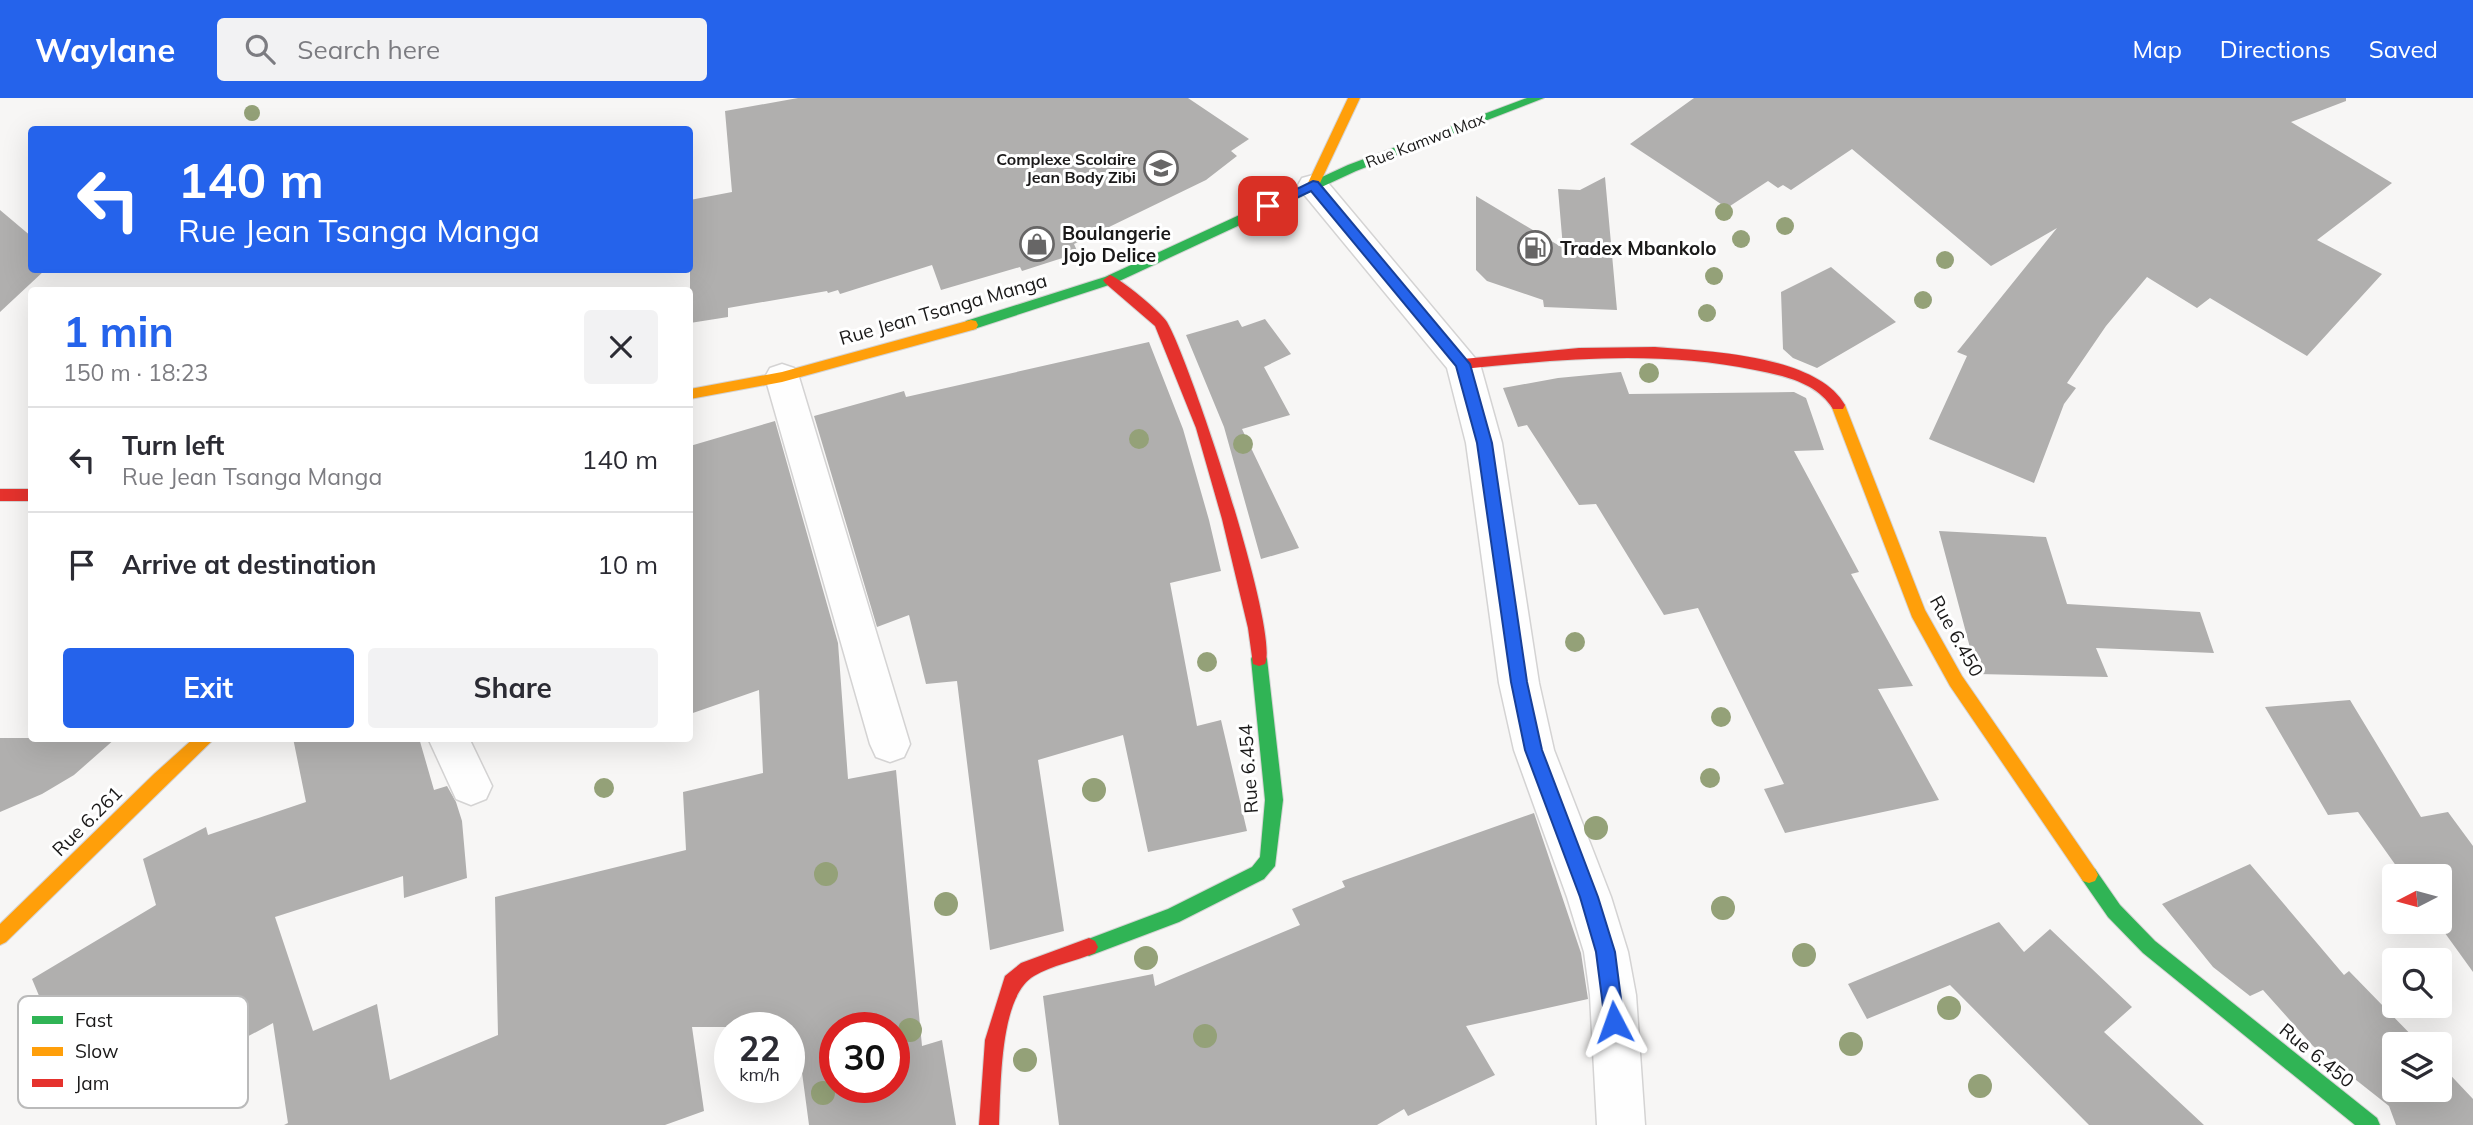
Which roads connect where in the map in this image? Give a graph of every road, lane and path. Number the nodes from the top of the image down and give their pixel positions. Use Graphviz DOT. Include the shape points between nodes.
graph roads {
  1 [pos="1354,98"];
  2 [pos="1538,98"];
  3 [pos="1313,185"];
  4 [pos="1110,280"];
  5 [pos="1463,364"];
  6 [pos="782,377"];
  7 [pos="693,393"];
  8 [pos="0,495"];
  9 [pos="28,495"];
  10 [pos="202,742"];
  11 [pos="450,742"];
  12 [pos="890,744"];
  13 [pos="471,786"];
  14 [pos="0,936"];
  15 [pos="989,1125"];
  16 [pos="1621,1125"];
  17 [pos="2371,1125"];
  1 -- 3 [label="street"];
  2 -- 3 [label="street, Rue Kamwa Max"];
  3 -- 4 [label="street, Rue Jean Tsanga Manga"];
  3 -- 5 [label="street"];
  4 -- 6 [label="street, Rue Jean Tsanga Manga" via="937,336"];
  4 -- 15 [label="street, Rue 6.454" via="1161,323 1203,428 1230,519 1256,628 1274,800 1269,860 1258,873 1173,916 1027,969 1012,982 993,1040"];
  5 -- 16 [label="street" via="1484,443 1519,682 1534,750 1606,952"];
  5 -- 17 [label="street, Rue 6.450" via="1624,348 1685,350 1746,361 1825,387 1839,408 1918,612 1956,681 2114,911 2149,947"];
  6 -- 7 [label="street, Rue Jean Tsanga Manga"];
  6 -- 12 [label="street"];
  8 -- 9 [label="street"];
  10 -- 14 [label="street, Rue 6.261"];
  11 -- 13 [label="street"];
}
